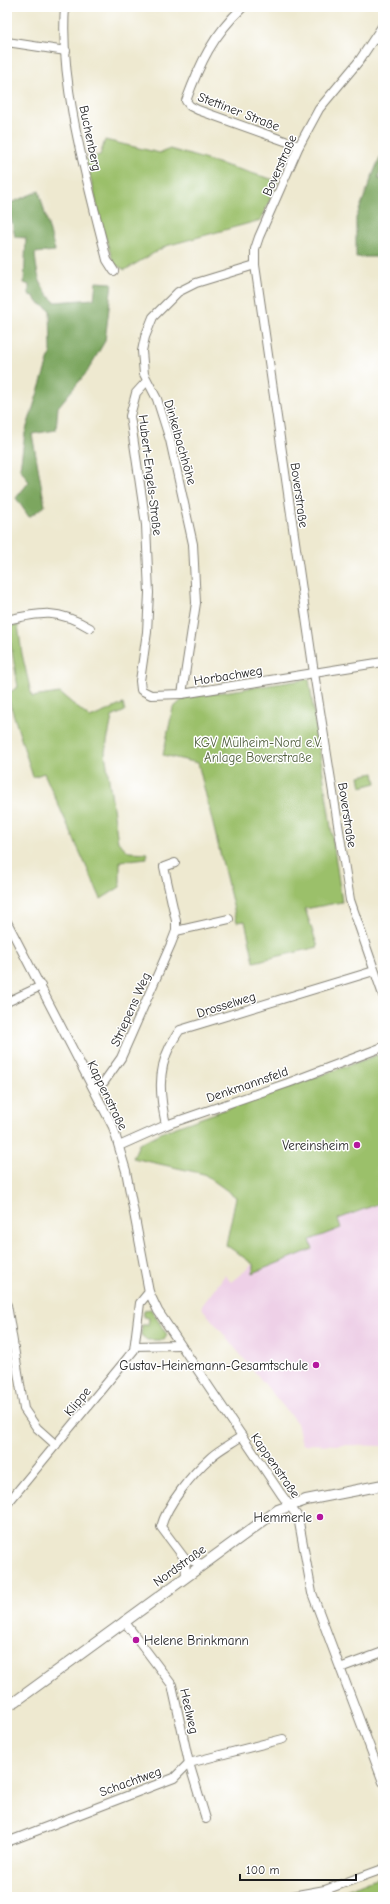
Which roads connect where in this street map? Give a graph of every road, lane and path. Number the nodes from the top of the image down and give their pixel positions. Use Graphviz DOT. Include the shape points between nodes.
graph roads {
  1 [pos="65,7"];
  2 [pos="243,7"];
  3 [pos="383,25"];
  4 [pos="375,38"];
  5 [pos="7,42"];
  6 [pos="383,42"];
  7 [pos="66,51"];
  8 [pos="300,146"];
  9 [pos="255,265"];
  10 [pos="114,271"];
  11 [pos="146,382"];
  12 [pos="7,620"];
  13 [pos="90,628"];
  14 [pos="383,662"];
  15 [pos="314,673"];
  16 [pos="145,694"];
  17 [pos="182,694"];
  18 [pos="175,863"];
  19 [pos="229,919"];
  20 [pos="7,922"];
  21 [pos="176,931"];
  22 [pos="374,971"];
  23 [pos="41,986"];
  24 [pos="383,995"];
  25 [pos="7,1002"];
  26 [pos="383,1047"];
  27 [pos="94,1089"];
  28 [pos="166,1125"];
  29 [pos="119,1146"];
  30 [pos="150,1292"];
  31 [pos="7,1305"];
  32 [pos="180,1345"];
  33 [pos="135,1346"];
  34 [pos="242,1436"];
  35 [pos="56,1445"];
  36 [pos="383,1485"];
  37 [pos="7,1504"];
  38 [pos="289,1505"];
  39 [pos="185,1559"];
  40 [pos="203,1564"];
  41 [pos="186,1576"];
  42 [pos="124,1621"];
  43 [pos="383,1652"];
  44 [pos="340,1668"];
  45 [pos="7,1705"];
  46 [pos="283,1739"];
  47 [pos="189,1762"];
  48 [pos="383,1782"];
  49 [pos="206,1819"];
  50 [pos="7,1842"];
  51 [pos="383,1869"];
  52 [pos="286,1897"];
  1 -- 7 [label="street, Buchenberg"];
  2 -- 8 [label="street, Stettiner Straße" via="221,29 206,51 186,101 198,110"];
  3 -- 4 [label="street, Boverstraße"];
  4 -- 6 [label="street"];
  4 -- 8 [label="street, Boverstraße" via="319,109"];
  5 -- 7 [label="street"];
  7 -- 10 [label="street, Buchenberg" via="70,94 83,161 107,260"];
  8 -- 9 [label="street, Boverstraße" via="259,237"];
  9 -- 11 [label="street, Dinkelbachhöhe" via="189,286 164,304 153,317 145,337 142,365"];
  9 -- 15 [label="street, Boverstraße"];
  11 -- 16 [label="street, Hubert-Engels-Straße" via="136,393 130,416 146,525 149,593 139,685"];
  11 -- 17 [label="street, Dinkelbachhöhe" via="157,399 170,440 193,544 196,603"];
  12 -- 13 [label="street" via="36,613 48,613 76,620"];
  14 -- 15 [label="street, Horbachweg"];
  15 -- 17 [label="street, Horbachweg"];
  15 -- 22 [label="street, Boverstraße" via="350,900"];
  16 -- 17 [label="street, Horbachweg"];
  18 -- 21 [label="street, Striepens Weg" via="164,867"];
  19 -- 21 [label="street"];
  20 -- 23 [label="street, Kappenstraße"];
  21 -- 27 [label="street, Striepens Weg" via="120,1058 104,1082"];
  22 -- 24 [label="street, Boverstraße"];
  22 -- 28 [label="street, Drosselweg" via="180,1030 165,1056 161,1072 160,1098"];
  23 -- 25 [label="street"];
  23 -- 27 [label="street, Kappenstraße"];
  26 -- 28 [label="street, Denkmannsfeld"];
  27 -- 29 [label="street, Kappenstraße"];
  28 -- 29 [label="street, Denkmannsfeld"];
  29 -- 30 [label="street, Kappenstraße"];
  30 -- 32 [label="street, Kappenstraße" via="158,1311"];
  30 -- 33 [label="street" via="140,1303"];
  31 -- 35 [label="street" via="24,1409 32,1422"];
  32 -- 33 [label="street"];
  32 -- 34 [label="street, Kappenstraße"];
  33 -- 35 [label="street, Klippe"];
  34 -- 38 [label="street, Kappenstraße"];
  34 -- 39 [label="street" via="212,1456 196,1472 164,1517 162,1527"];
  35 -- 37 [label="street, Klippe"];
  36 -- 38 [label="street, Nordstraße"];
  38 -- 40 [label="street, Nordstraße" via="272,1514"];
  38 -- 44 [label="street, Kappenstraße" via="298,1517 312,1593"];
  39 -- 40 [label="street"];
  39 -- 41 [label="street"];
  40 -- 41 [label="street, Nordstraße"];
  41 -- 42 [label="street, Nordstraße"];
  42 -- 45 [label="street, Nordstraße"];
  42 -- 47 [label="street, Heelweg" via="172,1685"];
  43 -- 44 [label="street"];
  44 -- 48 [label="street, Kappenstraße"];
  46 -- 47 [label="street"];
  47 -- 49 [label="street, Heelweg"];
  47 -- 50 [label="street, Schachtweg" via="174,1778"];
  51 -- 52 [label="street" via="325,1890"];
}
